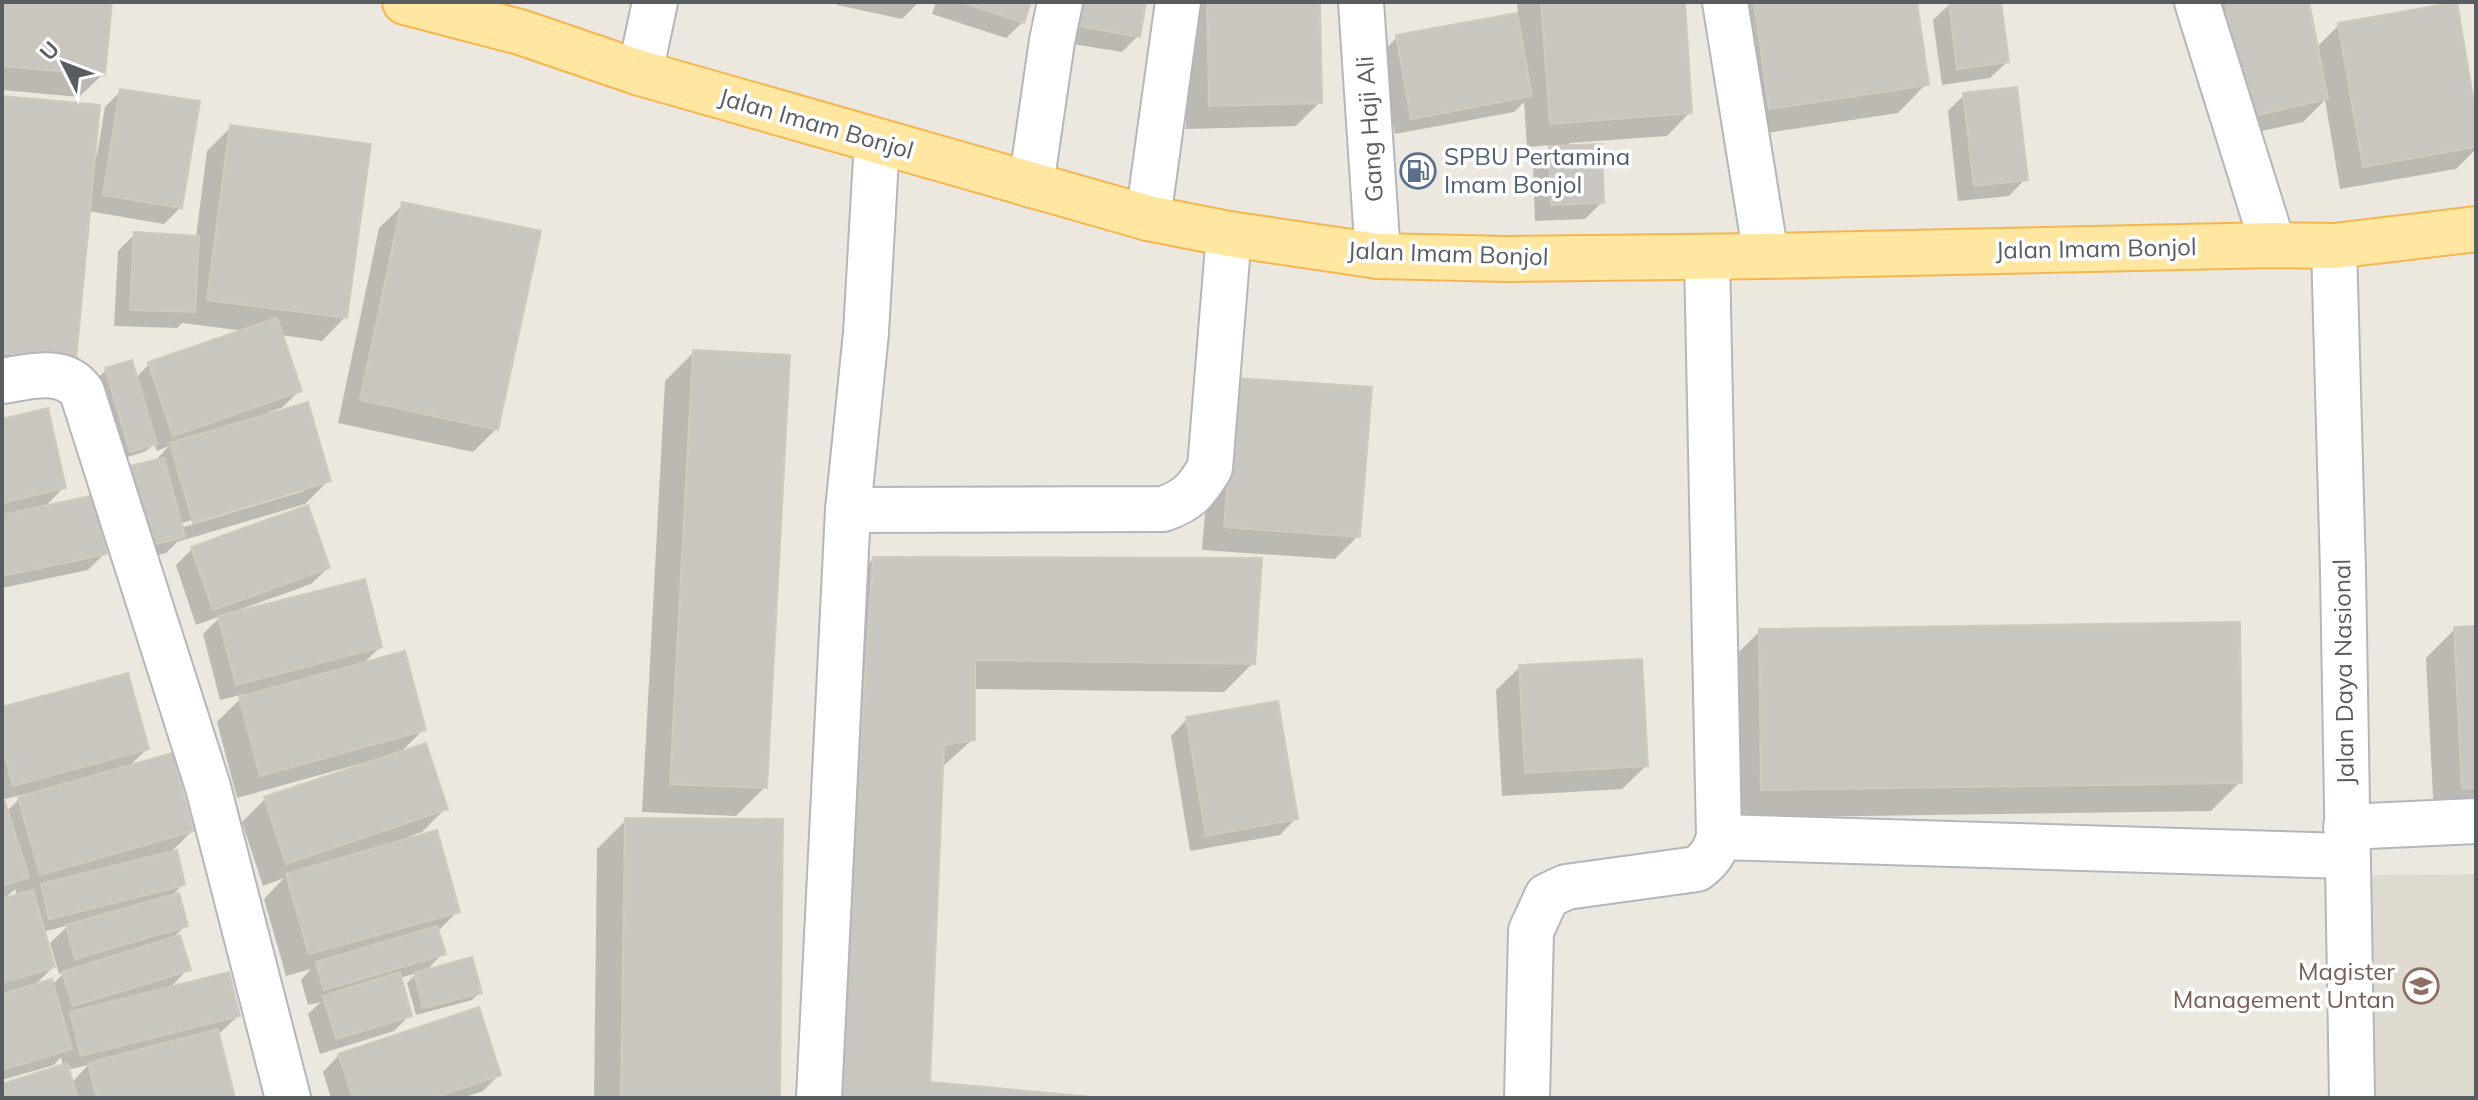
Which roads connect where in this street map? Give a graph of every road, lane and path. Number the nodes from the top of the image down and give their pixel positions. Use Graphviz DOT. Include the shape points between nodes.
graph roads {
  1 [pos="405,2"];
  2 [pos="655,2"];
  3 [pos="1060,2"];
  4 [pos="1178,2"];
  5 [pos="1361,2"];
  6 [pos="1725,2"];
  7 [pos="2197,2"];
  8 [pos="640,73"];
  9 [pos="877,141"];
  10 [pos="1031,185"];
  11 [pos="1148,218"];
  12 [pos="2476,229"];
  13 [pos="1229,234"];
  14 [pos="2273,245"];
  15 [pos="2334,246"];
  16 [pos="1378,256"];
  17 [pos="1766,256"];
  18 [pos="1707,257"];
  19 [pos="2,381"];
  20 [pos="848,510"];
  21 [pos="2476,821"];
  22 [pos="1719,837"];
  23 [pos="2346,841"];
  24 [pos="288,1098"];
  25 [pos="819,1098"];
  26 [pos="1527,1098"];
  27 [pos="2352,1098"];
  1 -- 8 [label="main road, Jalan Imam Bonjol" via="520,32"];
  2 -- 8 [label="street"];
  3 -- 10 [label="street"];
  4 -- 11 [label="street"];
  5 -- 16 [label="street, Gang Haji Ali"];
  6 -- 17 [label="street"];
  7 -- 14 [label="street"];
  8 -- 9 [label="main road, Jalan Imam Bonjol"];
  9 -- 10 [label="main road, Jalan Imam Bonjol"];
  9 -- 20 [label="street" via="866,333"];
  10 -- 11 [label="main road, Jalan Imam Bonjol"];
  11 -- 13 [label="main road, Jalan Imam Bonjol"];
  12 -- 15 [label="main road, Jalan Imam Bonjol"];
  13 -- 16 [label="main road, Jalan Imam Bonjol"];
  13 -- 20 [label="street" via="1210,468 1182,502 1163,509"];
  14 -- 15 [label="main road, Jalan Imam Bonjol"];
  14 -- 17 [label="main road, Jalan Imam Bonjol"];
  15 -- 23 [label="street, Jalan Daya Nasional"];
  16 -- 18 [label="main road, Jalan Imam Bonjol"];
  17 -- 18 [label="main road, Jalan Imam Bonjol"];
  18 -- 22 [label="street"];
  19 -- 24 [label="street" via="50,375 75,382 82,392 208,787"];
  20 -- 25 [label="street"];
  21 -- 23 [label="street"];
  22 -- 23 [label="street"];
  22 -- 26 [label="street" via="1716,849 1697,869 1566,887 1547,896 1531,931"];
  23 -- 27 [label="street, Jalan Daya Nasional"];
}
